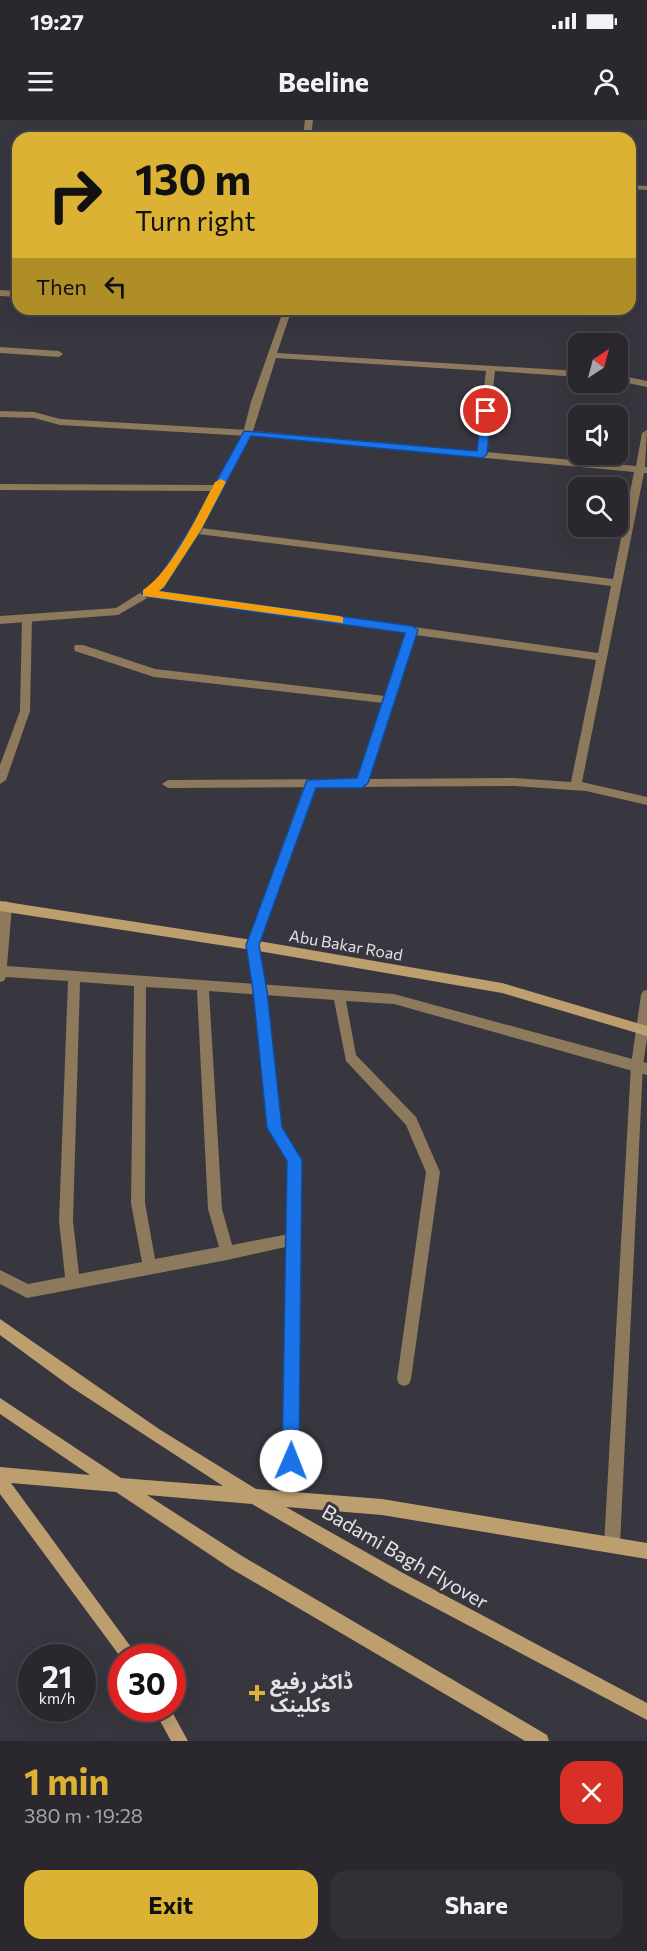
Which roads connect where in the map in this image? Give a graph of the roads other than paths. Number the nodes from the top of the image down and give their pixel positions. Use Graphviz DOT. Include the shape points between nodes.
graph roads {
  1 [pos="286,315"];
  2 [pos="0,350"];
  3 [pos="59,354"];
  4 [pos="272,354"];
  5 [pos="491,368"];
  6 [pos="568,373"];
  7 [pos="628,380"];
  8 [pos="647,384"];
  9 [pos="0,414"];
  10 [pos="248,433"];
  11 [pos="647,433"];
  12 [pos="482,454"];
  13 [pos="643,469"];
  14 [pos="0,487"];
  15 [pos="217,488"];
  16 [pos="195,530"];
  17 [pos="617,583"];
  18 [pos="147,593"];
  19 [pos="27,618"];
  20 [pos="0,620"];
  21 [pos="412,630"];
  22 [pos="79,648"];
  23 [pos="601,657"];
  24 [pos="389,700"];
  25 [pos="0,780"];
  26 [pos="311,783"];
  27 [pos="362,783"];
  28 [pos="168,784"];
  29 [pos="576,786"];
  30 [pos="647,801"];
  31 [pos="3,906"];
  32 [pos="252,945"];
  33 [pos="0,971"];
  34 [pos="0,977"];
  35 [pos="74,977"];
  36 [pos="140,982"];
  37 [pos="203,987"];
  38 [pos="260,991"];
  39 [pos="647,995"];
  40 [pos="339,996"];
  41 [pos="644,1030"];
  42 [pos="642,1067"];
  43 [pos="294,1239"];
  44 [pos="227,1253"];
  45 [pos="150,1268"];
  46 [pos="0,1277"];
  47 [pos="74,1282"];
  48 [pos="0,1326"];
  49 [pos="404,1379"];
  50 [pos="0,1405"];
  51 [pos="291,1461"];
  52 [pos="0,1475"];
  53 [pos="0,1481"];
  54 [pos="612,1545"];
  55 [pos="647,1551"];
  56 [pos="121,1644"];
  57 [pos="647,1712"];
  58 [pos="169,1722"];
  59 [pos="180,1741"];
  60 [pos="541,1741"];
  1 -- 4 [label="street"];
  2 -- 3 [label="street"];
  4 -- 5 [label="street"];
  4 -- 10 [label="street"];
  5 -- 6 [label="street"];
  5 -- 12 [label="street"];
  7 -- 8 [label="street"];
  9 -- 10 [label="street" via="34,414 60,422"];
  10 -- 12 [label="street"];
  10 -- 15 [label="street"];
  11 -- 13 [label="street"];
  12 -- 13 [label="street"];
  13 -- 17 [label="street"];
  14 -- 15 [label="street"];
  15 -- 16 [label="street"];
  16 -- 17 [label="street"];
  16 -- 18 [label="street" via="160,585"];
  17 -- 23 [label="street"];
  18 -- 19 [label="street" via="118,611"];
  18 -- 21 [label="street"];
  19 -- 20 [label="street"];
  19 -- 25 [label="street" via="25,711"];
  21 -- 23 [label="street"];
  21 -- 24 [label="street"];
  22 -- 24 [label="street" via="154,673"];
  23 -- 29 [label="street"];
  24 -- 27 [label="street"];
  26 -- 27 [label="street"];
  26 -- 28 [label="street"];
  26 -- 32 [label="street"];
  27 -- 29 [label="street" via="513,782"];
  29 -- 30 [label="street"];
  31 -- 32 [label="street, Abu Bakar Road"];
  31 -- 33 [label="street"];
  32 -- 38 [label="street"];
  32 -- 41 [label="street, Abu Bakar Road" via="502,988"];
  33 -- 34 [label="street"];
  33 -- 35 [label="street"];
  35 -- 36 [label="street"];
  35 -- 47 [label="street" via="66,1221"];
  36 -- 37 [label="street"];
  36 -- 45 [label="street" via="138,1203"];
  37 -- 38 [label="street"];
  37 -- 44 [label="street" via="214,1209"];
  38 -- 40 [label="street"];
  38 -- 43 [label="street" via="274,1128 295,1160"];
  39 -- 41 [label="street"];
  40 -- 42 [label="street" via="394,999"];
  40 -- 49 [label="street" via="350,1057 411,1122 433,1172"];
  41 -- 42 [label="street"];
  42 -- 54 [label="street"];
  43 -- 44 [label="street"];
  43 -- 51 [label="street"];
  44 -- 45 [label="street"];
  45 -- 47 [label="street"];
  46 -- 47 [label="street" via="27,1292"];
  48 -- 57 [label="street, Badami Bagh Flyover" via="182,1454 466,1617"];
  50 -- 60 [label="street" via="236,1562"];
  52 -- 54 [label="street" via="382,1507"];
  53 -- 56 [label="street"];
  54 -- 55 [label="street"];
  58 -- 59 [label="street"];
}
